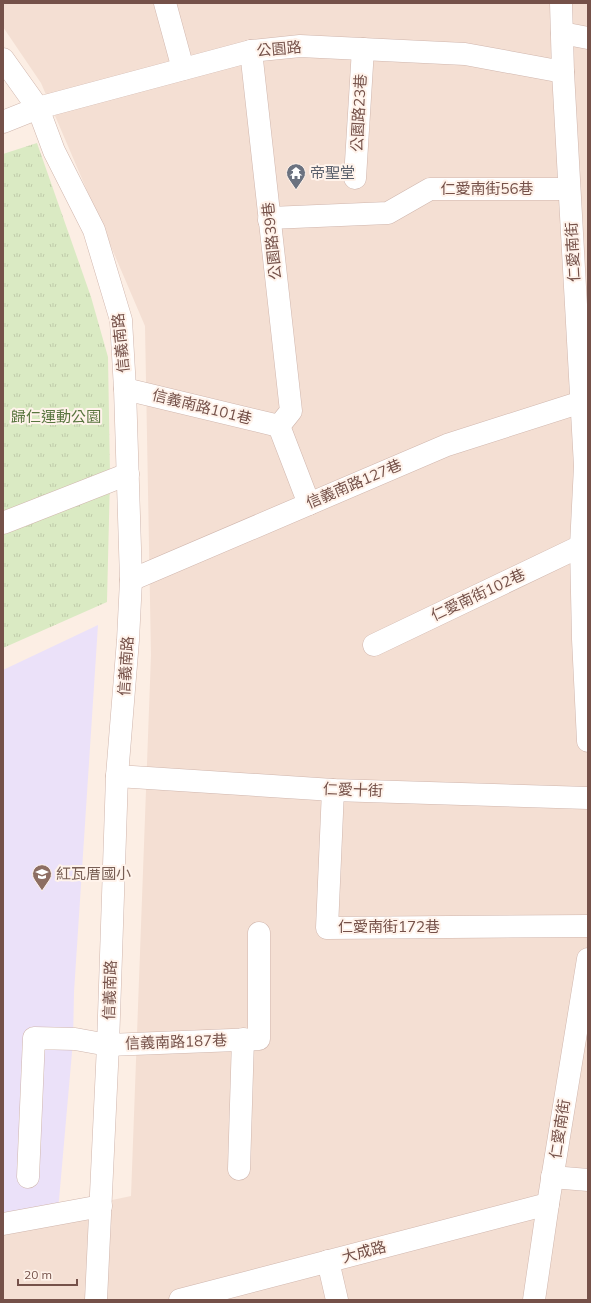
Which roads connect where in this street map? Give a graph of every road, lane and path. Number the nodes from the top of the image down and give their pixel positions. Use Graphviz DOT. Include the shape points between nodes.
graph roads {
  1 [pos="165,3"];
  2 [pos="561,3"];
  3 [pos="562,33"];
  4 [pos="588,38"];
  5 [pos="363,49"];
  6 [pos="251,51"];
  7 [pos="3,59"];
  8 [pos="183,69"];
  9 [pos="563,72"];
  10 [pos="38,108"];
  11 [pos="3,122"];
  12 [pos="355,178"];
  13 [pos="570,189"];
  14 [pos="269,219"];
  15 [pos="582,295"];
  16 [pos="125,389"];
  17 [pos="585,401"];
  18 [pos="279,426"];
  19 [pos="128,474"];
  20 [pos="309,504"];
  21 [pos="3,523"];
  22 [pos="585,546"];
  23 [pos="131,580"];
  24 [pos="374,645"];
  25 [pos="586,678"];
  26 [pos="588,741"];
  27 [pos="117,776"];
  28 [pos="333,790"];
  29 [pos="588,798"];
  30 [pos="588,926"];
  31 [pos="259,933"];
  32 [pos="588,959"];
  33 [pos="243,1039"];
  34 [pos="108,1045"];
  35 [pos="239,1170"];
  36 [pos="28,1177"];
  37 [pos="552,1177"];
  38 [pos="588,1180"];
  39 [pos="548,1204"];
  40 [pos="101,1206"];
  41 [pos="3,1224"];
  42 [pos="328,1262"];
  43 [pos="96,1300"];
  44 [pos="180,1300"];
  45 [pos="337,1300"];
  46 [pos="534,1300"];
  1 -- 8 [label="street"];
  2 -- 3 [label="street, 仁愛南街"];
  3 -- 4 [label="street"];
  3 -- 9 [label="street, 仁愛南街"];
  5 -- 6 [label="street, 公園路" via="300,46"];
  5 -- 9 [label="street, 公園路" via="464,54"];
  5 -- 12 [label="street, 公園路23巷"];
  6 -- 8 [label="street, 公園路"];
  6 -- 14 [label="street, 公園路39巷"];
  7 -- 10 [label="street, 信義南路"];
  8 -- 10 [label="street, 公園路"];
  9 -- 13 [label="street, 仁愛南街"];
  10 -- 11 [label="street, 公園路"];
  10 -- 16 [label="street, 信義南路" via="54,151 94,230 121,320"];
  13 -- 14 [label="street, 仁愛南街56巷" via="430,189 388,213"];
  13 -- 15 [label="street, 仁愛南街"];
  14 -- 18 [label="street, 公園路39巷" via="291,411"];
  15 -- 17 [label="street, 仁愛南街"];
  16 -- 18 [label="street, 信義南路101巷"];
  16 -- 19 [label="street, 信義南路"];
  17 -- 20 [label="street, 信義南路127巷" via="447,445"];
  17 -- 22 [label="street, 仁愛南街"];
  18 -- 20 [label="street"];
  19 -- 21 [label="street"];
  19 -- 23 [label="street, 信義南路"];
  20 -- 23 [label="street, 信義南路127巷"];
  22 -- 24 [label="street, 仁愛南街102巷"];
  22 -- 25 [label="street, 仁愛南街" via="582,640"];
  23 -- 27 [label="street, 信義南路"];
  25 -- 26 [label="street, 仁愛南街"];
  27 -- 28 [label="street, 仁愛十街"];
  27 -- 34 [label="street, 信義南路"];
  28 -- 29 [label="street, 仁愛十街"];
  28 -- 30 [label="street, 仁愛南街172巷" via="327,928"];
  31 -- 33 [label="street, 信義南路187巷" via="259,1039"];
  32 -- 37 [label="street, 仁愛南街"];
  33 -- 34 [label="street, 信義南路187巷"];
  33 -- 35 [label="street, 信義南路187巷"];
  34 -- 36 [label="street, 信義南路187巷" via="75,1039 34,1038"];
  34 -- 40 [label="street, 信義南路"];
  37 -- 38 [label="street"];
  37 -- 39 [label="street, 仁愛南街"];
  39 -- 42 [label="street, 大成路"];
  39 -- 46 [label="street, 仁愛南街"];
  40 -- 41 [label="street"];
  40 -- 43 [label="street, 信義南路"];
  42 -- 44 [label="street, 大成路"];
  42 -- 45 [label="street"];
}
